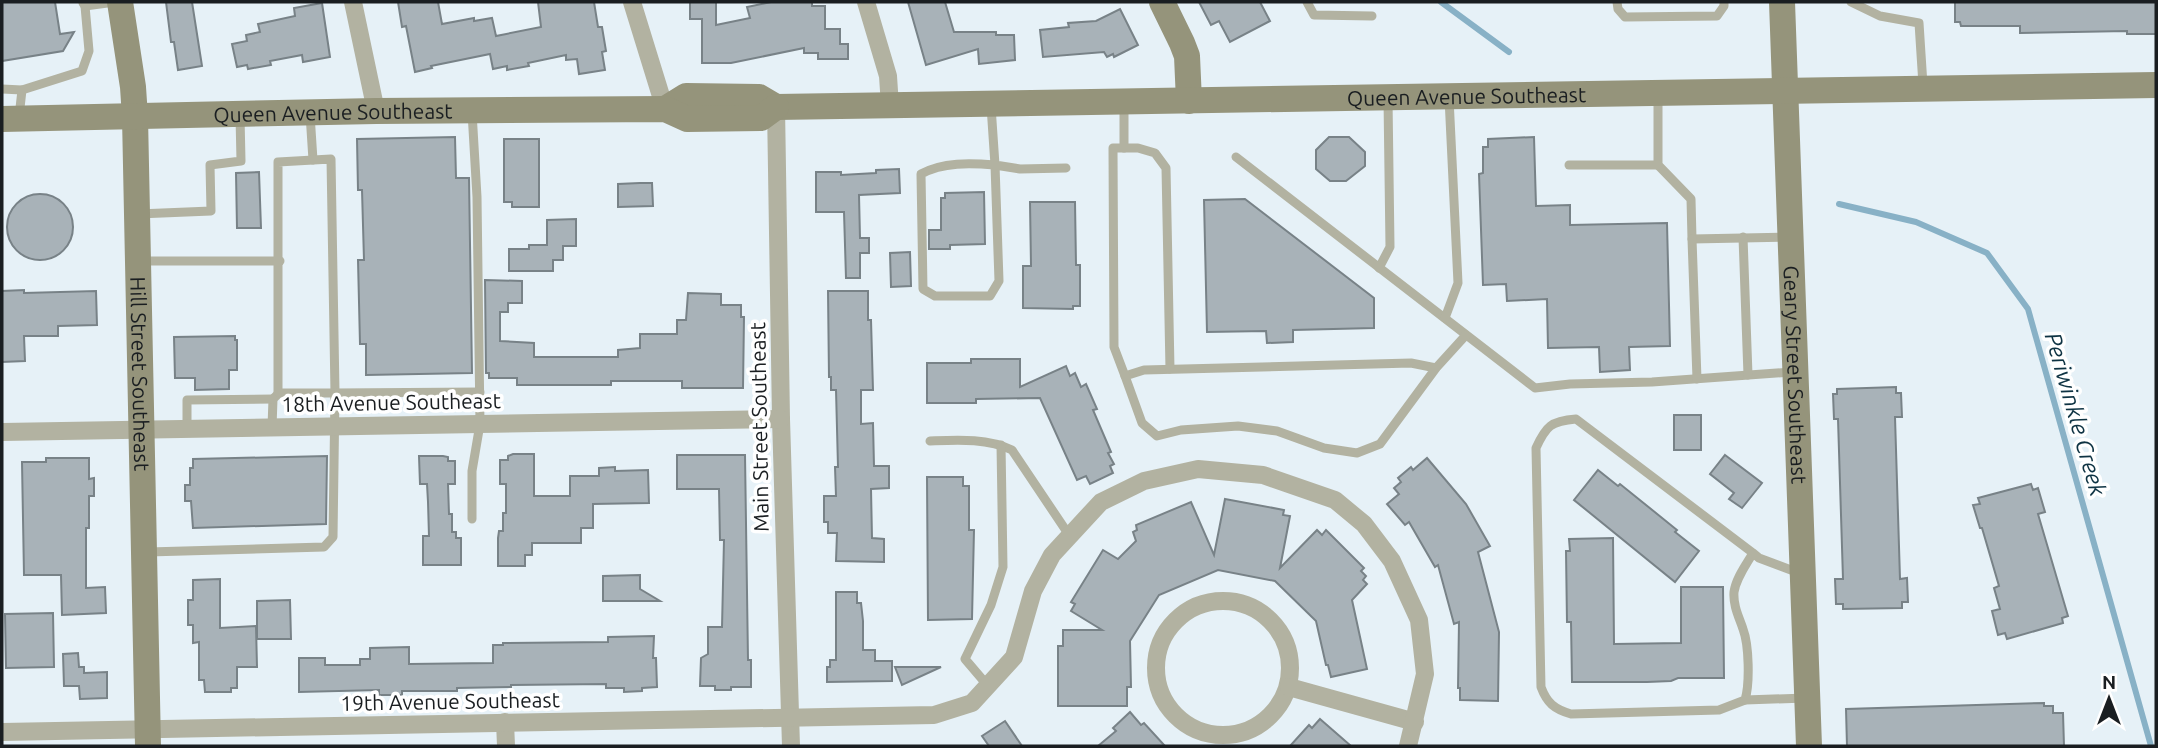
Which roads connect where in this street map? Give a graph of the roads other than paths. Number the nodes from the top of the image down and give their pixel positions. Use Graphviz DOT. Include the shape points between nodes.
graph roads {
  1 [pos="117,2"];
  2 [pos="353,2"];
  3 [pos="632,2"];
  4 [pos="866,2"];
  5 [pos="1162,2"];
  6 [pos="1307,2"];
  7 [pos="1617,2"];
  8 [pos="1724,2"];
  9 [pos="1782,2"];
  10 [pos="1851,2"];
  11 [pos="84,4"];
  12 [pos="1371,16"];
  13 [pos="2156,85"];
  14 [pos="1924,88"];
  15 [pos="2,89"];
  16 [pos="22,90"];
  17 [pos="1783,90"];
  18 [pos="1658,93"];
  19 [pos="1449,97"];
  20 [pos="1388,98"];
  21 [pos="1189,101"];
  22 [pos="1124,102"];
  23 [pos="991,104"];
  24 [pos="890,106"];
  25 [pos="776,107"];
  26 [pos="665,108"];
  27 [pos="472,110"];
  28 [pos="376,111"];
  29 [pos="310,113"];
  30 [pos="240,114"];
  31 [pos="135,117"];
  32 [pos="10,119"];
  33 [pos="1124,148"];
  34 [pos="1236,157"];
  35 [pos="313,160"];
  36 [pos="995,165"];
  37 [pos="1569,165"];
  38 [pos="1658,165"];
  39 [pos="1066,168"];
  40 [pos="138,214"];
  41 [pos="1743,237"];
  42 [pos="1790,237"];
  43 [pos="1692,239"];
  44 [pos="138,261"];
  45 [pos="279,261"];
  46 [pos="1380,268"];
  47 [pos="1445,318"];
  48 [pos="1466,335"];
  49 [pos="1436,368"];
  50 [pos="1170,369"];
  51 [pos="1795,372"];
  52 [pos="1748,375"];
  53 [pos="1125,376"];
  54 [pos="1697,379"];
  55 [pos="480,392"];
  56 [pos="335,393"];
  57 [pos="276,396"];
  58 [pos="780,419"];
  59 [pos="480,424"];
  60 [pos="337,426"];
  61 [pos="272,427"];
  62 [pos="187,428"];
  63 [pos="142,429"];
  64 [pos="2,432"];
  65 [pos="930,441"];
  66 [pos="1001,445"];
  67 [pos="472,519"];
  68 [pos="1069,535"];
  69 [pos="144,552"];
  70 [pos="1753,553"];
  71 [pos="1803,575"];
  72 [pos="988,686"];
  73 [pos="1289,687"];
  74 [pos="1808,698"];
  75 [pos="1745,700"];
  76 [pos="790,719"];
  77 [pos="505,722"];
  78 [pos="1415,722"];
  79 [pos="2,732"];
  80 [pos="148,738"];
  81 [pos="506,746"];
  82 [pos="790,746"];
  83 [pos="1408,746"];
  84 [pos="1809,746"];
  1 -- 11 [label="lane"];
  1 -- 31 [label="main road, Hill Street Southeast"];
  2 -- 28 [label="street"];
  3 -- 26 [label="street"];
  4 -- 24 [label="street" via="888,76"];
  5 -- 21 [label="main road" via="1186,56"];
  6 -- 12 [label="lane" via="1314,15"];
  7 -- 8 [label="lane" via="1625,18 1717,16"];
  9 -- 17 [label="main road, Geary Street Southeast"];
  10 -- 14 [label="lane" via="1880,16 1919,23"];
  11 -- 16 [label="lane" via="89,51 82,71"];
  13 -- 14 [label="main road, Queen Avenue Southeast"];
  14 -- 17 [label="main road, Queen Avenue Southeast"];
  15 -- 16 [label="lane"];
  16 -- 32 [label="lane"];
  17 -- 18 [label="main road, Queen Avenue Southeast"];
  17 -- 42 [label="main road, Geary Street Southeast"];
  18 -- 19 [label="main road, Queen Avenue Southeast"];
  18 -- 38 [label="lane"];
  19 -- 20 [label="main road, Queen Avenue Southeast"];
  19 -- 47 [label="lane" via="1458,283"];
  20 -- 21 [label="main road, Queen Avenue Southeast"];
  20 -- 46 [label="lane" via="1390,247"];
  21 -- 22 [label="main road, Queen Avenue Southeast"];
  22 -- 23 [label="main road, Queen Avenue Southeast"];
  22 -- 33 [label="lane"];
  23 -- 24 [label="main road, Queen Avenue Southeast"];
  23 -- 36 [label="lane"];
  24 -- 25 [label="main road, Queen Avenue Southeast"];
  25 -- 26 [label="main road, Queen Avenue Southeast" via="759,97 686,96"];
  25 -- 58 [label="street, Main Street Southeast"];
  26 -- 27 [label="main road, Queen Avenue Southeast"];
  27 -- 28 [label="main road, Queen Avenue Southeast"];
  27 -- 55 [label="lane"];
  28 -- 29 [label="main road, Queen Avenue Southeast"];
  29 -- 30 [label="main road, Queen Avenue Southeast"];
  29 -- 35 [label="lane"];
  30 -- 31 [label="main road, Queen Avenue Southeast"];
  30 -- 40 [label="lane" via="241,162 210,165 211,211"];
  31 -- 32 [label="main road, Queen Avenue Southeast"];
  31 -- 40 [label="main road, Hill Street Southeast"];
  33 -- 50 [label="lane" via="1155,153 1166,169"];
  33 -- 53 [label="lane" via="1113,148 1113,162 1114,347"];
  34 -- 46 [label="lane"];
  35 -- 45 [label="lane" via="278,162"];
  35 -- 56 [label="lane" via="331,159"];
  36 -- 36 [label="lane" via="999,281 990,296 935,296 923,289 920,174 972,163"];
  36 -- 39 [label="lane"];
  37 -- 38 [label="lane"];
  38 -- 43 [label="lane" via="1691,199"];
  40 -- 44 [label="main road, Hill Street Southeast"];
  41 -- 42 [label="lane"];
  41 -- 43 [label="lane"];
  41 -- 52 [label="lane"];
  42 -- 51 [label="main road, Geary Street Southeast"];
  43 -- 54 [label="lane"];
  44 -- 45 [label="lane"];
  44 -- 63 [label="main road, Hill Street Southeast"];
  45 -- 57 [label="lane"];
  46 -- 47 [label="lane"];
  47 -- 48 [label="lane"];
  48 -- 49 [label="lane"];
  48 -- 54 [label="lane" via="1535,388"];
  49 -- 50 [label="lane" via="1411,363"];
  49 -- 53 [label="lane" via="1380,444 1357,453 1324,448 1277,431 1238,426 1157,436 1142,423"];
  50 -- 53 [label="lane" via="1144,369"];
  51 -- 52 [label="lane"];
  51 -- 71 [label="main road, Geary Street Southeast"];
  52 -- 54 [label="lane"];
  55 -- 56 [label="lane"];
  55 -- 59 [label="lane"];
  56 -- 57 [label="lane"];
  56 -- 60 [label="lane"];
  57 -- 61 [label="lane"];
  57 -- 62 [label="lane" via="187,400"];
  58 -- 59 [label="street, 18th Avenue Southeast"];
  58 -- 76 [label="street, Main Street Southeast"];
  59 -- 60 [label="street, 18th Avenue Southeast"];
  59 -- 67 [label="lane" via="472,471"];
  60 -- 61 [label="street, 18th Avenue Southeast"];
  60 -- 69 [label="lane" via="333,537 324,547"];
  61 -- 62 [label="street, 18th Avenue Southeast"];
  62 -- 63 [label="street, 18th Avenue Southeast"];
  63 -- 64 [label="street, 18th Avenue Southeast"];
  63 -- 69 [label="main road, Hill Street Southeast"];
  65 -- 66 [label="lane"];
  66 -- 68 [label="lane" via="1012,450"];
  66 -- 72 [label="lane" via="1003,567 965,659"];
  68 -- 72 [label="street, 19th Avenue Southeast" via="1033,591 1014,657"];
  68 -- 78 [label="street, 19th Avenue Southeast" via="1101,502 1144,481 1198,469 1263,475 1335,500 1364,524 1392,561 1419,620 1425,674"];
  69 -- 80 [label="main road, Hill Street Southeast"];
  70 -- 71 [label="lane"];
  70 -- 75 [label="lane" via="1734,593 1744,632"];
  70 -- 75 [label="lane" via="1576,419 1557,421 1543,432 1536,448 1541,687 1547,702 1571,714 1719,710"];
  71 -- 74 [label="main road, Geary Street Southeast"];
  72 -- 76 [label="street, 19th Avenue Southeast" via="972,703 934,715"];
  73 -- 73 [label="street" via="1275,713 1250,731 1220,736 1190,728 1168,708 1156,680 1158,649 1172,623 1197,605 1227,600 1247,605 1279,628 1291,656"];
  73 -- 78 [label="street"];
  74 -- 75 [label="lane"];
  74 -- 84 [label="main road, Geary Street Southeast"];
  76 -- 77 [label="street, 19th Avenue Southeast"];
  76 -- 82 [label="street, Main Street Southeast"];
  77 -- 80 [label="street, 19th Avenue Southeast"];
  77 -- 81 [label="street"];
  78 -- 83 [label="street, 19th Avenue Southeast"];
  79 -- 80 [label="street, 19th Avenue Southeast"];
}
